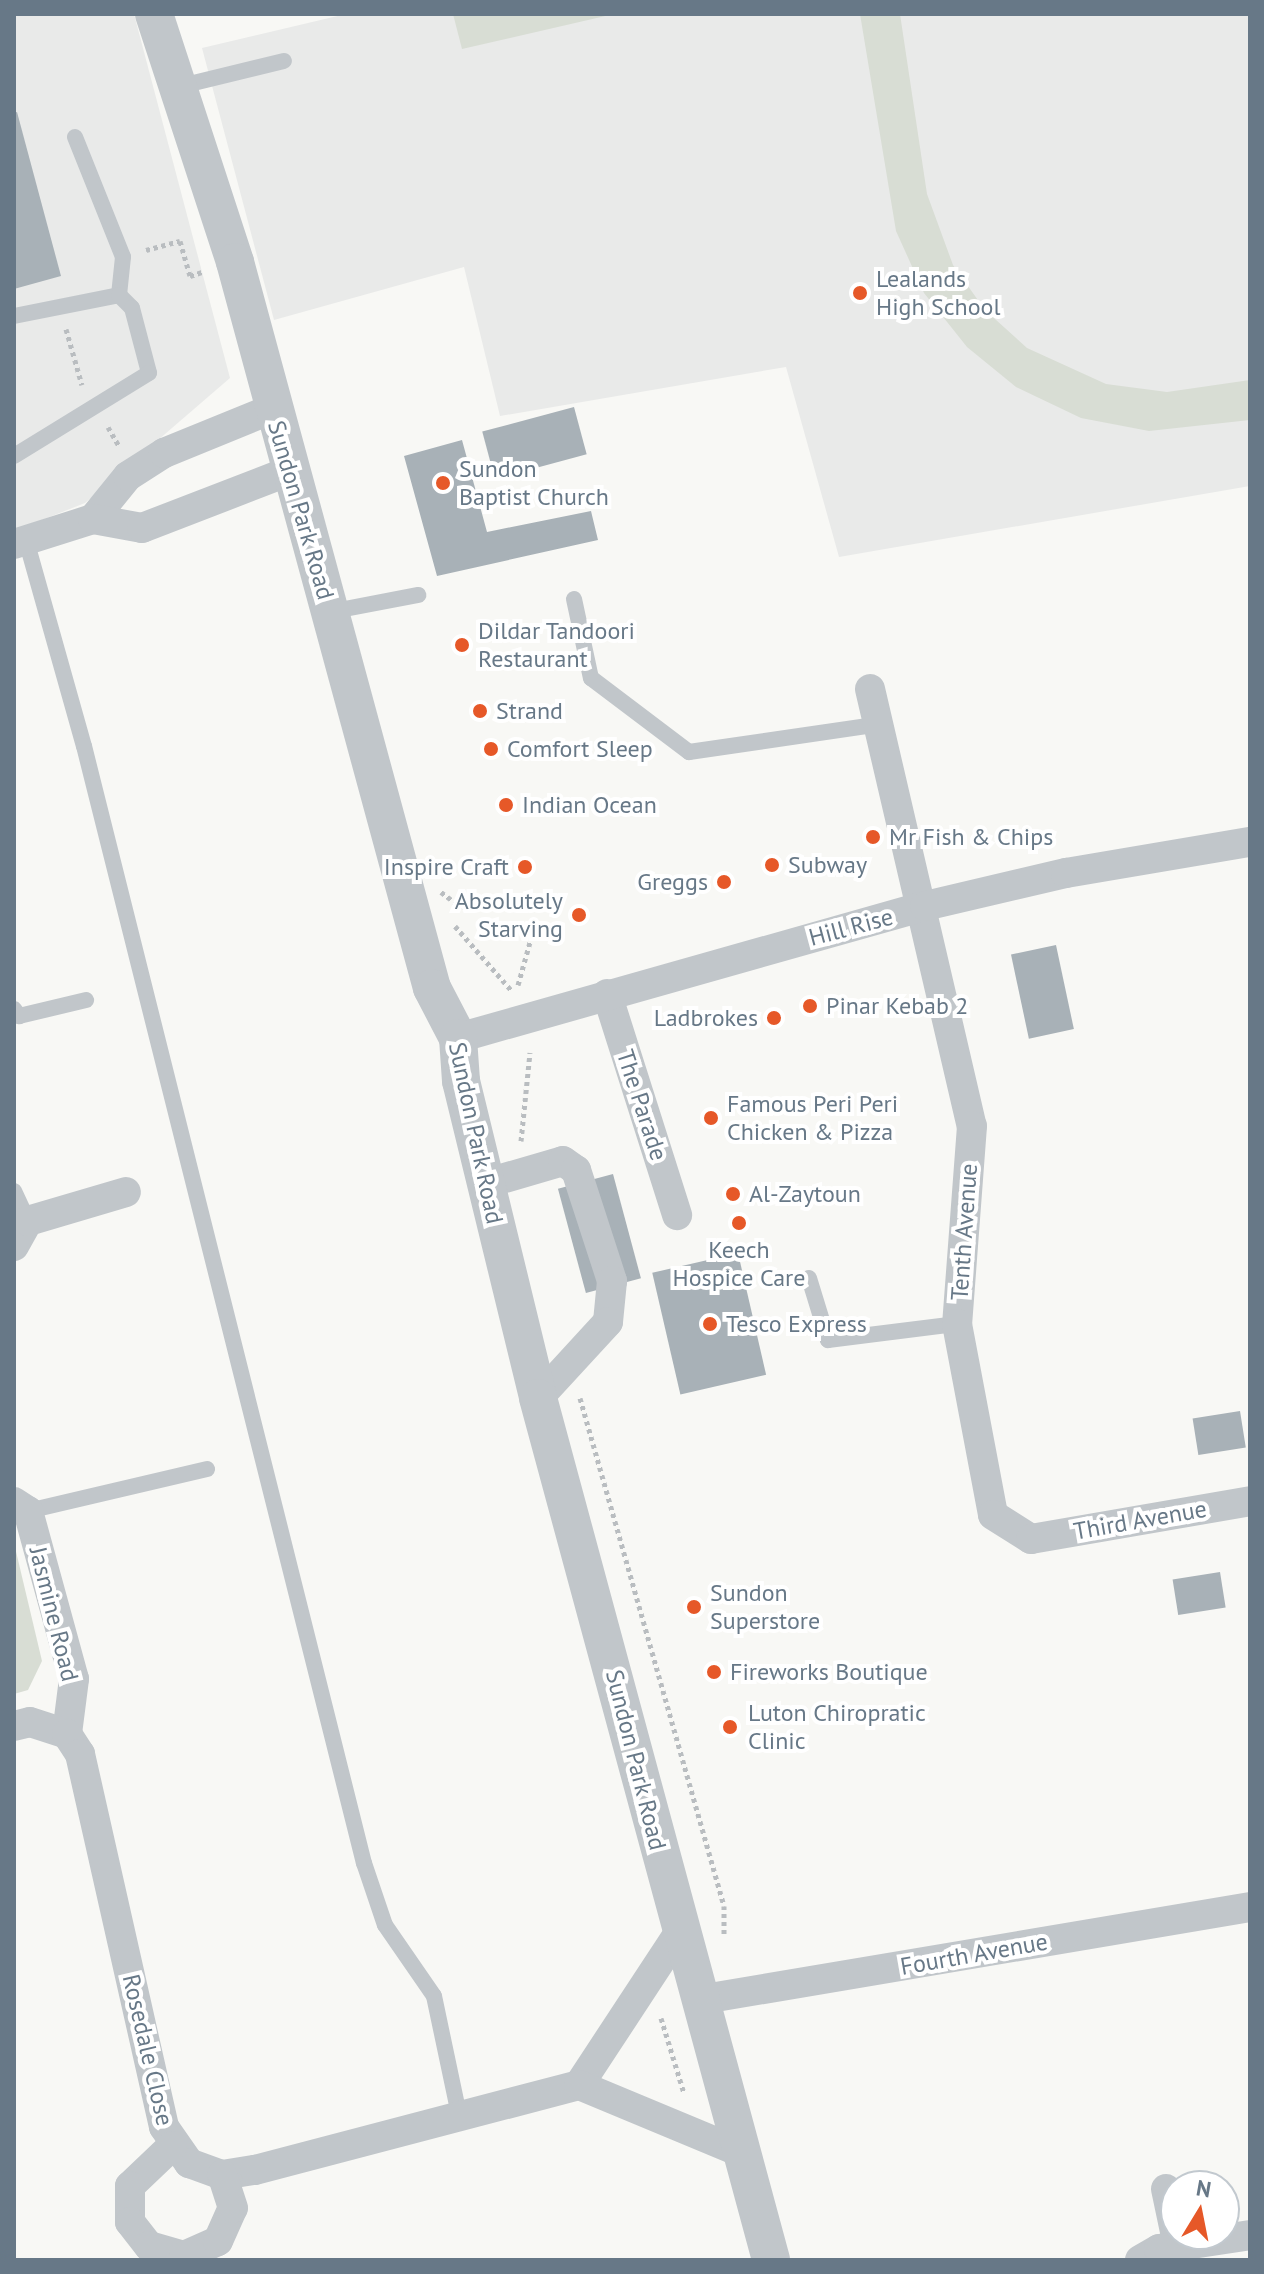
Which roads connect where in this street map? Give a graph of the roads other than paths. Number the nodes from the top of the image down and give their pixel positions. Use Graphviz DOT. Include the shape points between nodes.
graph roads {
  1 [pos="154,14"];
  2 [pos="284,61"];
  3 [pos="173,88"];
  4 [pos="75,137"];
  5 [pos="119,295"];
  6 [pos="14,316"];
  7 [pos="272,409"];
  8 [pos="15,450"];
  9 [pos="292,470"];
  10 [pos="93,519"];
  11 [pos="20,542"];
  12 [pos="418,595"];
  13 [pos="574,599"];
  14 [pos="329,612"];
  15 [pos="870,689"];
  16 [pos="880,724"];
  17 [pos="1250,842"];
  18 [pos="925,906"];
  19 [pos="607,994"];
  20 [pos="86,1000"];
  21 [pos="14,1009"];
  22 [pos="458,1038"];
  23 [pos="501,1179"];
  24 [pos="14,1191"];
  25 [pos="126,1192"];
  26 [pos="677,1215"];
  27 [pos="21,1234"];
  28 [pos="809,1278"];
  29 [pos="957,1324"];
  30 [pos="538,1398"];
  31 [pos="207,1469"];
  32 [pos="1250,1501"];
  33 [pos="21,1507"];
  34 [pos="1031,1539"];
  35 [pos="14,1726"];
  36 [pos="67,1734"];
  37 [pos="1250,1907"];
  38 [pos="679,1933"];
  39 [pos="698,2000"];
  40 [pos="579,2085"];
  41 [pos="459,2115"];
  42 [pos="172,2146"];
  43 [pos="742,2153"];
  44 [pos="222,2175"];
  45 [pos="1167,2250"];
  46 [pos="771,2260"];
  47 [pos="1140,2260"];
  1 -- 3 [label="street, Sundon Park Road"];
  2 -- 3 [label="lane"];
  3 -- 7 [label="street, Sundon Park Road" via="235,262"];
  4 -- 5 [label="lane" via="123,257"];
  5 -- 6 [label="lane"];
  5 -- 8 [label="lane" via="132,308 149,373"];
  7 -- 9 [label="street, Sundon Park Road"];
  7 -- 10 [label="street" via="164,453 128,476"];
  9 -- 10 [label="street" via="142,528"];
  9 -- 14 [label="street, Sundon Park Road"];
  10 -- 11 [label="street"];
  11 -- 41 [label="lane" via="88,761 364,1863 385,1925 434,1996"];
  12 -- 14 [label="lane"];
  13 -- 16 [label="lane" via="591,678 689,752"];
  14 -- 22 [label="street, Sundon Park Road" via="432,988"];
  15 -- 16 [label="street, Tenth Avenue"];
  16 -- 18 [label="street, Tenth Avenue"];
  17 -- 18 [label="street, Hill Rise" via="1066,873"];
  18 -- 19 [label="street, Hill Rise"];
  18 -- 29 [label="street, Tenth Avenue" via="972,1126"];
  19 -- 22 [label="street, Hill Rise" via="519,1004"];
  19 -- 26 [label="street, The Parade"];
  20 -- 21 [label="lane" via="19,1016"];
  22 -- 23 [label="street, Sundon Park Road"];
  23 -- 30 [label="street, Sundon Park Road"];
  23 -- 30 [label="street" via="563,1161 576,1170 612,1281 608,1322"];
  24 -- 27 [label="lane"];
  25 -- 27 [label="street"];
  28 -- 29 [label="lane" via="828,1340"];
  29 -- 34 [label="street, Tenth Avenue" via="993,1515"];
  30 -- 38 [label="street, Sundon Park Road"];
  31 -- 33 [label="lane"];
  32 -- 34 [label="street, Third Avenue"];
  33 -- 36 [label="street, Jasmine Road" via="74,1679"];
  35 -- 36 [label="street" via="30,1722"];
  36 -- 42 [label="street, Rosedale Close" via="80,1754"];
  37 -- 39 [label="street, Fourth Avenue"];
  38 -- 39 [label="street, Sundon Park Road"];
  38 -- 40 [label="street"];
  39 -- 43 [label="street, Sundon Park Road"];
  40 -- 41 [label="street"];
  40 -- 43 [label="street"];
  41 -- 44 [label="street"];
  42 -- 44 [label="street, Rosedale Close" via="189,2163"];
  42 -- 44 [label="street" via="130,2186 130,2222 149,2246 184,2256 218,2241 233,2208"];
  43 -- 46 [label="street, Sundon Park Road"];
  45 -- 47 [label="street"];
}
